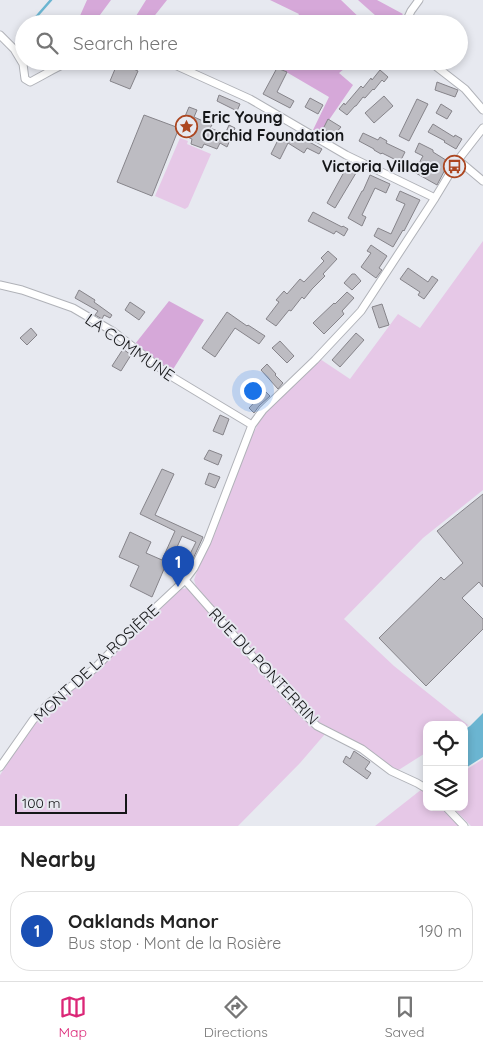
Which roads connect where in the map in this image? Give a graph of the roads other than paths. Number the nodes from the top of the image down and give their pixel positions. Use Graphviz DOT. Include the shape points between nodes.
graph roads {
  1 [pos="419,0"];
  2 [pos="409,15"];
  3 [pos="0,35"];
  4 [pos="15,50"];
  5 [pos="24,70"];
  6 [pos="50,70"];
  7 [pos="186,70"];
  8 [pos="441,70"];
  9 [pos="483,110"];
  10 [pos="483,128"];
  11 [pos="458,160"];
  12 [pos="483,181"];
  13 [pos="435,198"];
  14 [pos="0,285"];
  15 [pos="252,425"];
  16 [pos="185,580"];
  17 [pos="0,767"];
  18 [pos="423,787"];
  19 [pos="450,811"];
  20 [pos="464,826"];
  1 -- 2 [label="street"];
  3 -- 4 [label="street"];
  5 -- 6 [label="street" via="25,79 30,82"];
  7 -- 13 [label="street" via="250,99 346,155"];
  8 -- 9 [label="street" via="465,89"];
  10 -- 11 [label="street, MONT DE LA ROSIÈRE"];
  11 -- 12 [label="street"];
  11 -- 13 [label="street, MONT DE LA ROSIÈRE"];
  13 -- 15 [label="street, MONT DE LA ROSIÈRE" via="360,311"];
  14 -- 15 [label="street, LA COMMUNE" via="73,308 114,332 170,375"];
  15 -- 16 [label="street, MONT DE LA ROSIÈRE" via="207,542"];
  16 -- 17 [label="street, MONT DE LA ROSIÈRE" via="94,669 49,703"];
  16 -- 18 [label="street, RUE DU PONTERRIN" via="317,726"];
  19 -- 20 [label="street"];
}
